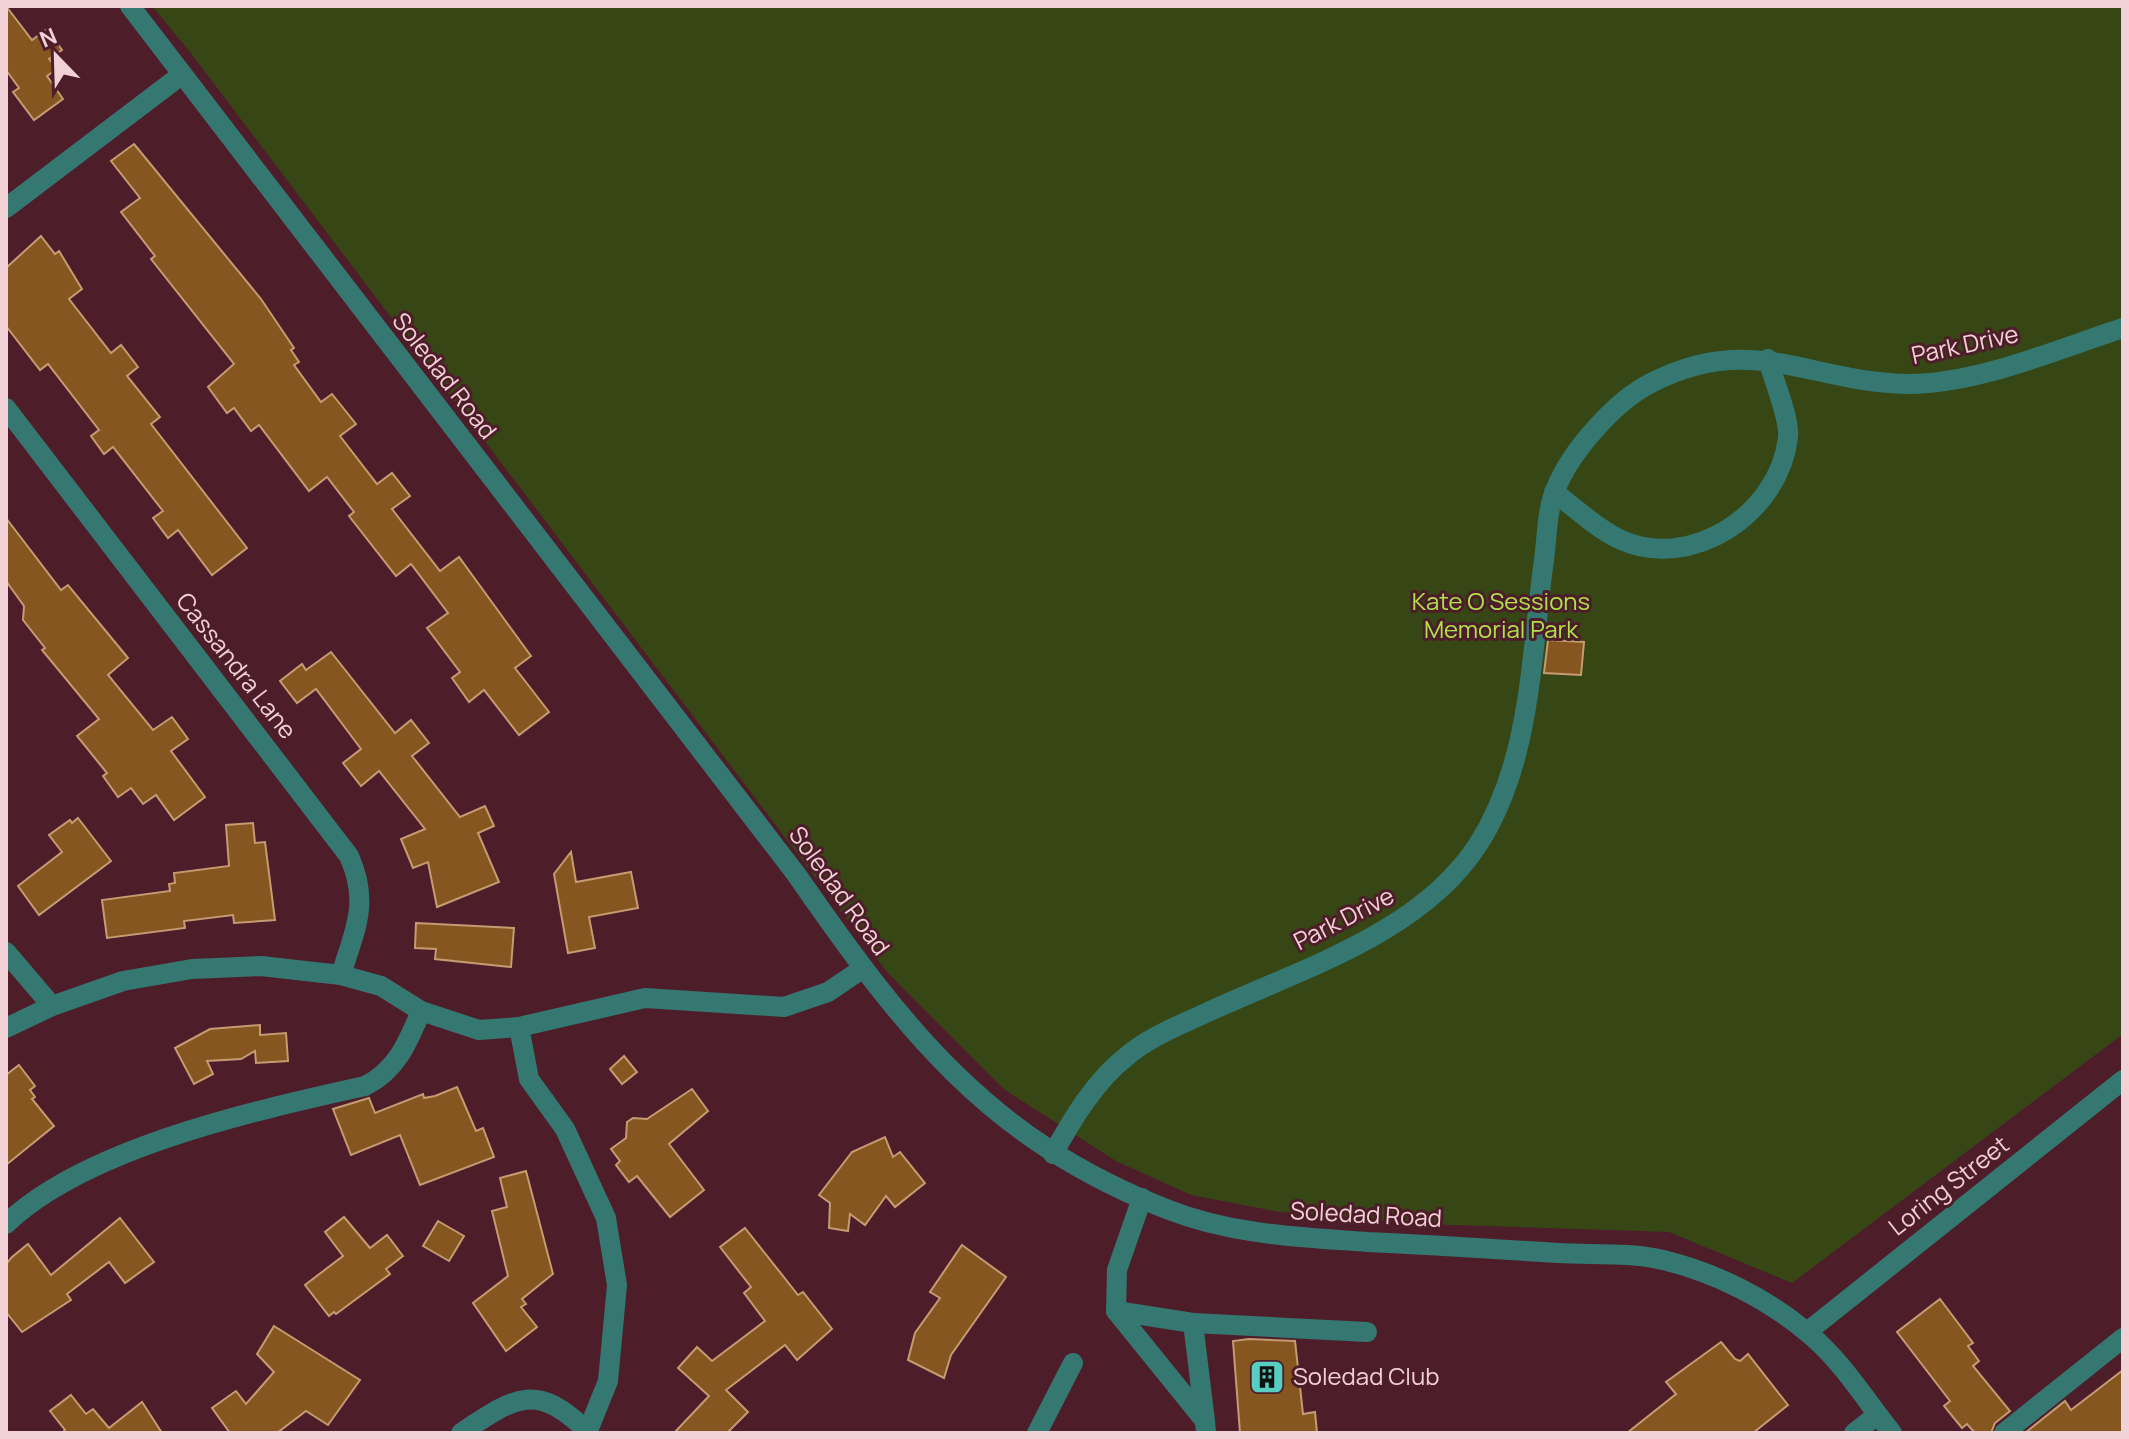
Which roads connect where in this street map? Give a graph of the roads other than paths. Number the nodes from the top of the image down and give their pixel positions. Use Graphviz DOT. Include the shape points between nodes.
graph roads {
  1 [pos="130,6"];
  2 [pos="180,76"];
  3 [pos="6,208"];
  4 [pos="2123,328"];
  5 [pos="1768,359"];
  6 [pos="6,408"];
  7 [pos="1554,492"];
  8 [pos="6,952"];
  9 [pos="862,969"];
  10 [pos="341,975"];
  11 [pos="52,1006"];
  12 [pos="421,1011"];
  13 [pos="519,1027"];
  14 [pos="6,1028"];
  15 [pos="2123,1080"];
  16 [pos="1053,1154"];
  17 [pos="1142,1198"];
  18 [pos="6,1224"];
  19 [pos="1116,1311"];
  20 [pos="1193,1323"];
  21 [pos="1367,1332"];
  22 [pos="1807,1332"];
  23 [pos="2123,1338"];
  24 [pos="1073,1363"];
  25 [pos="1877,1415"];
  26 [pos="1205,1427"];
  27 [pos="588,1432"];
  28 [pos="461,1433"];
  29 [pos="1037,1433"];
  30 [pos="1854,1433"];
  31 [pos="1892,1433"];
  32 [pos="2004,1433"];
  1 -- 2 [label="street, Soledad Road"];
  2 -- 3 [label="street"];
  2 -- 9 [label="street, Soledad Road" via="796,874"];
  4 -- 5 [label="street, Park Drive" via="1966,376 1910,384 1859,380"];
  5 -- 7 [label="street, Park Drive" via="1735,357 1703,363 1648,384 1596,427"];
  5 -- 7 [label="street" via="1789,434 1778,471 1746,518 1690,544 1667,550 1644,547 1618,539"];
  6 -- 10 [label="street, Cassandra Lane" via="349,856 360,882 362,906"];
  7 -- 16 [label="street, Park Drive" via="1519,740 1509,783 1480,843 1448,884 1408,918 1135,1049 1102,1079"];
  8 -- 11 [label="street"];
  9 -- 13 [label="street" via="828,992 784,1007 645,998"];
  9 -- 16 [label="street, Soledad Road" via="925,1047 988,1107"];
  10 -- 11 [label="street" via="261,966 192,969 123,981"];
  10 -- 12 [label="street" via="381,986"];
  11 -- 14 [label="street"];
  12 -- 13 [label="street" via="479,1030"];
  12 -- 18 [label="street" via="395,1063 373,1082 140,1148 56,1188"];
  13 -- 27 [label="street" via="529,1079 565,1129 606,1218 617,1285 608,1381"];
  15 -- 22 [label="street, Loring Street"];
  16 -- 17 [label="street, Soledad Road"];
  17 -- 19 [label="street" via="1117,1270"];
  17 -- 22 [label="street, Soledad Road" via="1260,1235 1661,1259 1749,1292"];
  19 -- 20 [label="street"];
  19 -- 26 [label="street"];
  20 -- 21 [label="street"];
  20 -- 26 [label="street"];
  22 -- 25 [label="street, Soledad Road" via="1841,1364"];
  23 -- 32 [label="street"];
  24 -- 29 [label="street"];
  25 -- 30 [label="street"];
  25 -- 31 [label="street, Soledad Road"];
  27 -- 28 [label="street" via="563,1407 530,1399 501,1407"];
}
